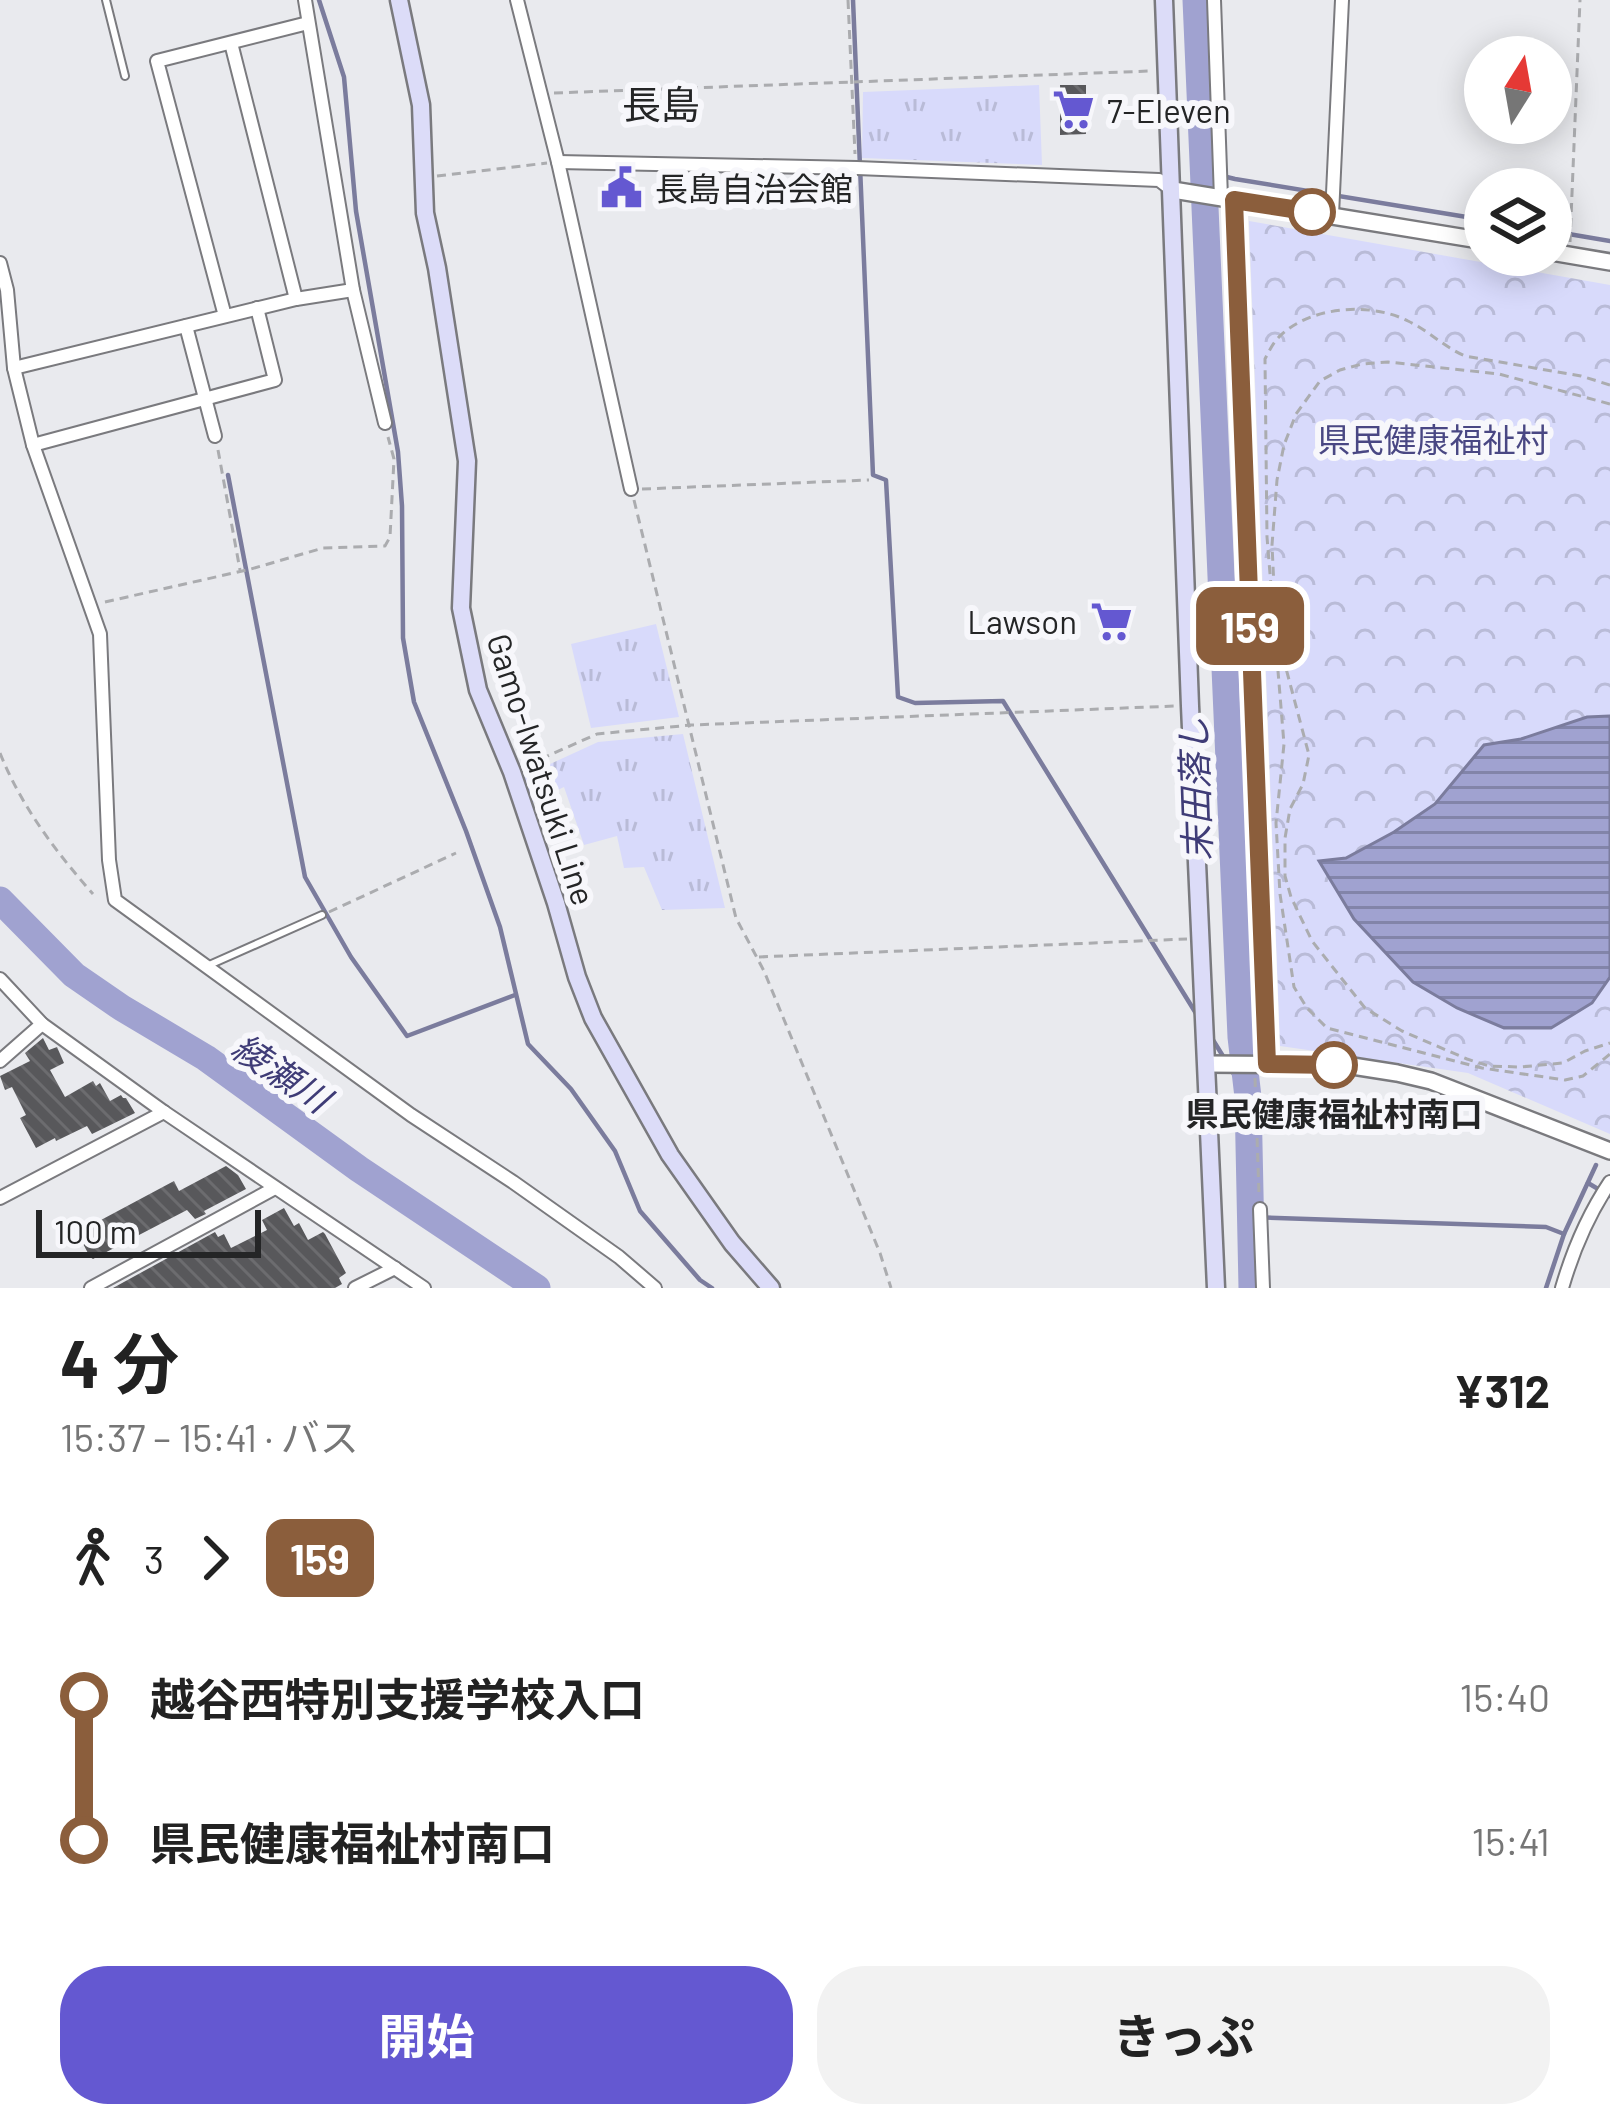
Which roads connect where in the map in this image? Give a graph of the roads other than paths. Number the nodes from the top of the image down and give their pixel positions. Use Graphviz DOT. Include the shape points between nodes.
graph roads {
  1 [pos="106,0"];
  2 [pos="305,0"];
  3 [pos="399,0"];
  4 [pos="517,0"];
  5 [pos="1164,0"];
  6 [pos="1214,0"];
  7 [pos="1342,0"];
  8 [pos="308,22"];
  9 [pos="231,43"];
  10 [pos="125,76"];
  11 [pos="559,162"];
  12 [pos="1173,190"];
  13 [pos="1227,199"];
  14 [pos="1332,215"];
  15 [pos="1464,237"];
  16 [pos="1572,256"];
  17 [pos="1610,262"];
  18 [pos="0,263"];
  19 [pos="353,290"];
  20 [pos="296,298"];
  21 [pos="257,308"];
  22 [pos="225,316"];
  23 [pos="186,326"];
  24 [pos="14,368"];
  25 [pos="206,399"];
  26 [pos="385,423"];
  27 [pos="215,436"];
  28 [pos="33,446"];
  29 [pos="632,489"];
  30 [pos="322,915"];
  31 [pos="204,967"];
  32 [pos="0,979"];
  33 [pos="43,1024"];
  34 [pos="0,1061"];
  35 [pos="1207,1064"];
  36 [pos="1261,1064"];
  37 [pos="164,1112"];
  38 [pos="1610,1151"];
  39 [pos="1610,1181"];
  40 [pos="275,1188"];
  41 [pos="0,1198"];
  42 [pos="1260,1209"];
  43 [pos="395,1268"];
  44 [pos="91,1288"];
  45 [pos="355,1288"];
  46 [pos="424,1288"];
  47 [pos="655,1288"];
  48 [pos="771,1288"];
  49 [pos="1216,1288"];
  50 [pos="1263,1288"];
  51 [pos="1562,1288"];
  1 -- 10 [label="lane"];
  2 -- 8 [label="street"];
  3 -- 48 [label="main road, Gamo-Iwatsuki Line" via="421,105 425,214 467,461 461,608 478,690 593,1018 670,1155"];
  4 -- 11 [label="street"];
  5 -- 12 [label="main road"];
  6 -- 13 [label="street"];
  7 -- 14 [label="street"];
  8 -- 9 [label="street"];
  8 -- 19 [label="street"];
  9 -- 20 [label="street"];
  9 -- 22 [label="street" via="157,61"];
  11 -- 12 [label="street" via="1159,180"];
  11 -- 29 [label="street"];
  12 -- 13 [label="street"];
  12 -- 35 [label="main road"];
  13 -- 14 [label="street"];
  13 -- 36 [label="street"];
  14 -- 15 [label="street"];
  16 -- 17 [label="street"];
  18 -- 24 [label="street"];
  19 -- 20 [label="street"];
  19 -- 26 [label="street"];
  20 -- 21 [label="street"];
  21 -- 22 [label="street"];
  21 -- 25 [label="street" via="275,380"];
  22 -- 23 [label="street"];
  23 -- 24 [label="street"];
  23 -- 25 [label="street"];
  24 -- 28 [label="street"];
  25 -- 27 [label="street"];
  25 -- 28 [label="street"];
  28 -- 31 [label="street" via="100,634 115,900"];
  30 -- 31 [label="lane"];
  31 -- 47 [label="street"];
  32 -- 33 [label="street"];
  33 -- 34 [label="street"];
  33 -- 37 [label="street"];
  35 -- 36 [label="street"];
  35 -- 49 [label="main road"];
  36 -- 38 [label="street" via="1346,1065 1431,1081"];
  37 -- 40 [label="street"];
  37 -- 41 [label="street"];
  39 -- 51 [label="street"];
  40 -- 43 [label="street"];
  40 -- 44 [label="street"];
  42 -- 50 [label="street"];
  43 -- 45 [label="street"];
  43 -- 46 [label="street"];
}
